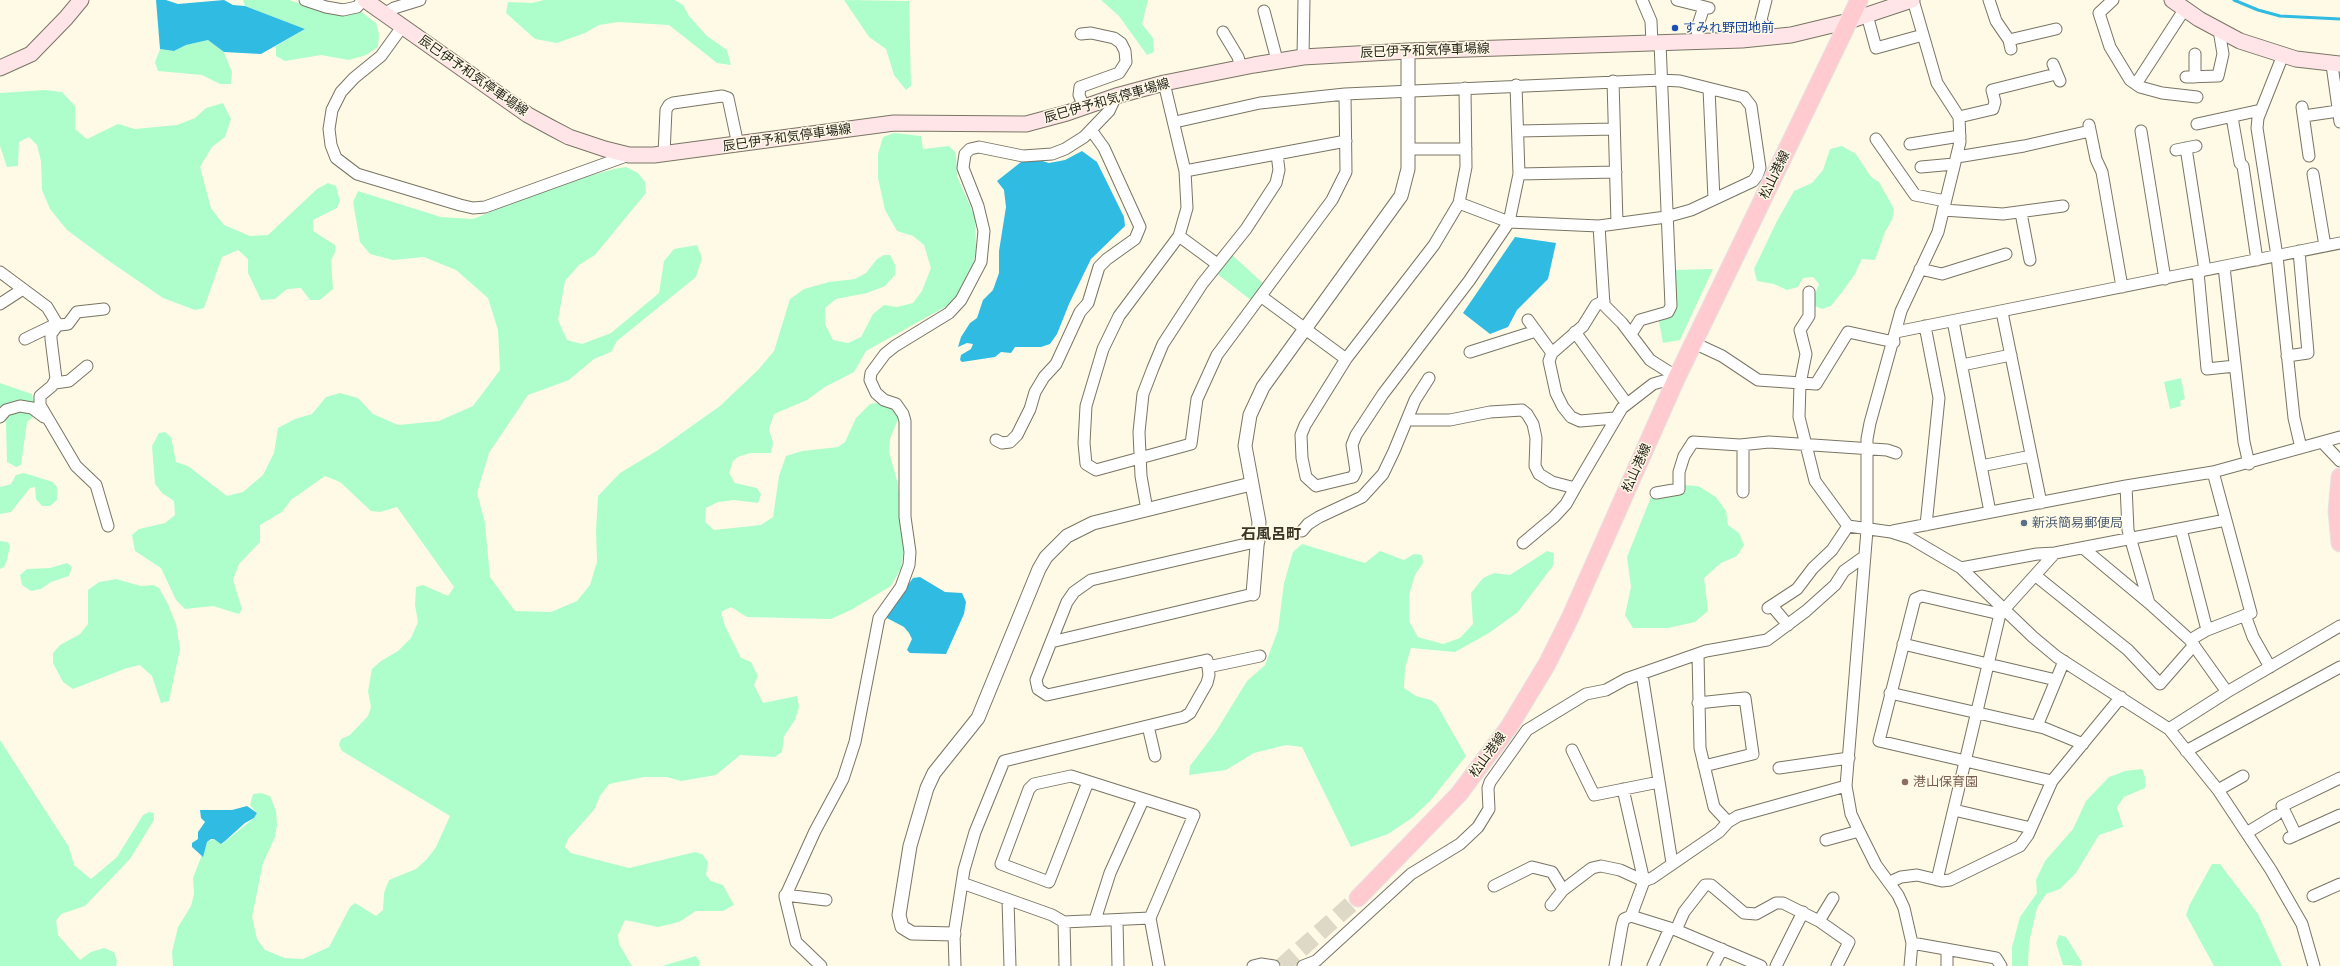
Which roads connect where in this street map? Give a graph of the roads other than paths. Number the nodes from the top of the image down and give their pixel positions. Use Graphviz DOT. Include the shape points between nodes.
graph roads {
  1 [pos="81,0"];
  2 [pos="305,0"];
  3 [pos="420,0"];
  4 [pos="1304,0"];
  5 [pos="1642,0"];
  6 [pos="1677,0"];
  7 [pos="1766,0"];
  8 [pos="1858,0"];
  9 [pos="1913,0"];
  10 [pos="1988,0"];
  11 [pos="2113,0"];
  12 [pos="2172,0"];
  13 [pos="368,1"];
  14 [pos="2184,10"];
  15 [pos="1264,12"];
  16 [pos="384,14"];
  17 [pos="1867,15"];
  18 [pos="1849,21"];
  19 [pos="402,27"];
  20 [pos="2050,27"];
  21 [pos="2218,30"];
  22 [pos="1223,32"];
  23 [pos="1081,34"];
  24 [pos="1922,35"];
  25 [pos="1771,37"];
  26 [pos="1698,42"];
  27 [pos="1656,44"];
  28 [pos="1408,51"];
  29 [pos="2195,54"];
  30 [pos="2283,55"];
  31 [pos="1304,57"];
  32 [pos="1277,60"];
  33 [pos="2336,64"];
  34 [pos="1241,67"];
  35 [pos="0,68"];
  36 [pos="2056,73"];
  37 [pos="1662,80"];
  38 [pos="1613,81"];
  39 [pos="1164,83"];
  40 [pos="2136,84"];
  41 [pos="1516,85"];
  42 [pos="1465,88"];
  43 [pos="1709,90"];
  44 [pos="1407,92"];
  45 [pos="1345,94"];
  46 [pos="1116,96"];
  47 [pos="2197,98"];
  48 [pos="1084,107"];
  49 [pos="2261,110"];
  50 [pos="1959,117"];
  51 [pos="2232,117"];
  52 [pos="2339,117"];
  53 [pos="1175,122"];
  54 [pos="2197,124"];
  55 [pos="1614,129"];
  56 [pos="1091,130"];
  57 [pos="1519,131"];
  58 [pos="2141,131"];
  59 [pos="1960,136"];
  60 [pos="1876,139"];
  61 [pos="1346,141"];
  62 [pos="1910,144"];
  63 [pos="738,145"];
  64 [pos="2186,148"];
  65 [pos="1408,149"];
  66 [pos="1466,149"];
  67 [pos="2305,150"];
  68 [pos="664,154"];
  69 [pos="1277,154"];
  70 [pos="629,155"];
  71 [pos="1955,160"];
  72 [pos="1922,167"];
  73 [pos="1185,171"];
  74 [pos="1616,172"];
  75 [pos="1519,174"];
  76 [pos="2313,174"];
  77 [pos="1714,199"];
  78 [pos="1459,203"];
  79 [pos="1944,205"];
  80 [pos="2063,206"];
  81 [pos="2021,213"];
  82 [pos="1666,217"];
  83 [pos="1509,222"];
  84 [pos="1617,223"];
  85 [pos="1598,226"];
  86 [pos="1179,236"];
  87 [pos="2340,243"];
  88 [pos="2325,246"];
  89 [pos="2299,251"];
  90 [pos="2006,254"];
  91 [pos="2277,256"];
  92 [pos="2030,260"];
  93 [pos="2257,260"];
  94 [pos="1217,264"];
  95 [pos="2224,267"];
  96 [pos="1920,269"];
  97 [pos="2201,271"];
  98 [pos="1,274"];
  99 [pos="2165,279"];
  100 [pos="2122,287"];
  101 [pos="23,289"];
  102 [pos="1808,292"];
  103 [pos="1262,297"];
  104 [pos="1604,301"];
  105 [pos="0,304"];
  106 [pos="104,308"];
  107 [pos="2002,312"];
  108 [pos="1528,320"];
  109 [pos="1953,321"];
  110 [pos="57,326"];
  111 [pos="1925,326"];
  112 [pos="1306,329"];
  113 [pos="1536,331"];
  114 [pos="1575,332"];
  115 [pos="1631,334"];
  116 [pos="1895,337"];
  117 [pos="25,339"];
  118 [pos="1694,344"];
  119 [pos="1470,352"];
  120 [pos="1552,353"];
  121 [pos="2011,355"];
  122 [pos="2287,356"];
  123 [pos="1346,359"];
  124 [pos="1962,365"];
  125 [pos="87,366"];
  126 [pos="2235,366"];
  127 [pos="1677,377"];
  128 [pos="1429,378"];
  129 [pos="55,384"];
  130 [pos="1800,384"];
  131 [pos="1627,404"];
  132 [pos="0,416"];
  133 [pos="1615,418"];
  134 [pos="47,419"];
  135 [pos="1408,420"];
  136 [pos="2340,437"];
  137 [pos="996,440"];
  138 [pos="2322,442"];
  139 [pos="1743,445"];
  140 [pos="1804,445"];
  141 [pos="2301,448"];
  142 [pos="1867,450"];
  143 [pos="1896,453"];
  144 [pos="2031,456"];
  145 [pos="1140,458"];
  146 [pos="2340,461"];
  147 [pos="2249,464"];
  148 [pos="1981,466"];
  149 [pos="2213,472"];
  150 [pos="2340,477"];
  151 [pos="1251,484"];
  152 [pos="2126,486"];
  153 [pos="1575,488"];
  154 [pos="1742,492"];
  155 [pos="1656,493"];
  156 [pos="2041,502"];
  157 [pos="1147,510"];
  158 [pos="1990,512"];
  159 [pos="2226,520"];
  160 [pos="1926,525"];
  161 [pos="108,526"];
  162 [pos="1848,526"];
  163 [pos="2181,529"];
  164 [pos="1867,530"];
  165 [pos="1302,531"];
  166 [pos="1891,532"];
  167 [pos="2132,539"];
  168 [pos="1258,541"];
  169 [pos="1523,543"];
  170 [pos="2340,543"];
  171 [pos="2083,548"];
  172 [pos="2055,553"];
  173 [pos="1865,556"];
  174 [pos="1962,568"];
  175 [pos="2036,576"];
  176 [pos="1253,594"];
  177 [pos="2149,603"];
  178 [pos="2001,611"];
  179 [pos="2245,615"];
  180 [pos="1788,625"];
  181 [pos="2340,626"];
  182 [pos="2207,630"];
  183 [pos="1051,642"];
  184 [pos="2192,643"];
  185 [pos="1903,644"];
  186 [pos="1698,654"];
  187 [pos="1260,656"];
  188 [pos="2064,662"];
  189 [pos="1988,664"];
  190 [pos="1208,667"];
  191 [pos="2270,667"];
  192 [pos="2340,667"];
  193 [pos="1642,674"];
  194 [pos="2056,680"];
  195 [pos="2227,692"];
  196 [pos="1890,693"];
  197 [pos="2121,696"];
  198 [pos="1698,703"];
  199 [pos="1977,712"];
  200 [pos="1148,726"];
  201 [pos="2037,726"];
  202 [pos="2169,729"];
  203 [pos="2083,744"];
  204 [pos="1572,750"];
  205 [pos="2186,751"];
  206 [pos="1155,756"];
  207 [pos="1848,758"];
  208 [pos="1966,761"];
  209 [pos="1704,766"];
  210 [pos="1779,768"];
  211 [pos="2243,776"];
  212 [pos="2340,778"];
  213 [pos="1088,782"];
  214 [pos="1659,782"];
  215 [pos="2052,782"];
  216 [pos="1846,786"];
  217 [pos="1623,789"];
  218 [pos="2218,790"];
  219 [pos="1143,800"];
  220 [pos="1954,810"];
  221 [pos="2276,815"];
  222 [pos="2340,815"];
  223 [pos="1728,822"];
  224 [pos="2031,828"];
  225 [pos="1859,831"];
  226 [pos="2248,832"];
  227 [pos="1826,840"];
  228 [pos="1672,863"];
  229 [pos="1937,880"];
  230 [pos="1644,881"];
  231 [pos="1890,882"];
  232 [pos="962,883"];
  233 [pos="2340,884"];
  234 [pos="1494,886"];
  235 [pos="1563,890"];
  236 [pos="785,895"];
  237 [pos="2313,896"];
  238 [pos="1358,898"];
  239 [pos="1833,898"];
  240 [pos="826,900"];
  241 [pos="1008,900"];
  242 [pos="1551,906"];
  243 [pos="1803,912"];
  244 [pos="1631,916"];
  245 [pos="1150,918"];
  246 [pos="1095,920"];
  247 [pos="1117,921"];
  248 [pos="1819,921"];
  249 [pos="1064,922"];
  250 [pos="1673,929"];
  251 [pos="954,934"];
  252 [pos="1912,943"];
  253 [pos="1722,949"];
  254 [pos="1947,949"];
  255 [pos="1613,965"];
  256 [pos="821,966"];
  257 [pos="955,966"];
  258 [pos="1010,966"];
  259 [pos="1065,966"];
  260 [pos="1118,966"];
  261 [pos="1159,966"];
  262 [pos="1254,966"];
  263 [pos="1274,966"];
  264 [pos="1303,966"];
  265 [pos="1653,966"];
  266 [pos="1713,966"];
  267 [pos="1761,966"];
  268 [pos="1776,966"];
  269 [pos="1837,966"];
  270 [pos="1910,966"];
  271 [pos="1947,966"];
  272 [pos="2001,966"];
  273 [pos="2314,966"];
  1 -- 35 [label="main road" via="30,54"];
  2 -- 13 [label="street" via="343,10"];
  3 -- 16 [label="street"];
  4 -- 31 [label="street"];
  5 -- 27 [label="street" via="1651,21"];
  6 -- 26 [label="street" via="1706,8 1697,28"];
  7 -- 25 [label="street" via="1762,20"];
  8 -- 18 [label="main road, 松山港線"];
  9 -- 17 [label="main road, 辰巳伊予和気停車場線"];
  9 -- 24 [label="street"];
  10 -- 20 [label="street" via="1996,21 2010,45"];
  11 -- 40 [label="street" via="2099,13 2116,61"];
  12 -- 14 [label="main road"];
  13 -- 16 [label="main road, 辰巳伊予和気停車場線"];
  14 -- 21 [label="main road"];
  14 -- 40 [label="street"];
  15 -- 32 [label="street"];
  16 -- 19 [label="main road, 辰巳伊予和気停車場線"];
  17 -- 18 [label="main road, 辰巳伊予和気停車場線"];
  17 -- 24 [label="street" via="1876,48"];
  18 -- 25 [label="main road, 辰巳伊予和気停車場線" via="1809,32"];
  18 -- 118 [label="main road, 松山港線"];
  19 -- 70 [label="main road, 辰巳伊予和気停車場線" via="544,124 588,144"];
  19 -- 70 [label="street" via="381,56 341,92 332,110 329,129 336,158 357,174 474,208 485,207"];
  21 -- 29 [label="street" via="2223,54 2218,76 2191,77"];
  21 -- 30 [label="main road" via="2240,41"];
  22 -- 34 [label="street"];
  23 -- 48 [label="street" via="1097,33 1114,38 1121,43 1125,51 1126,62 1119,73 1080,87 1079,95"];
  24 -- 50 [label="street" via="1936,83"];
  25 -- 26 [label="main road, 辰巳伊予和気停車場線"];
  26 -- 27 [label="main road, 辰巳伊予和気停車場線"];
  27 -- 28 [label="main road, 辰巳伊予和気停車場線"];
  27 -- 37 [label="street"];
  28 -- 31 [label="main road, 辰巳伊予和気停車場線"];
  28 -- 44 [label="street"];
  30 -- 33 [label="main road"];
  30 -- 49 [label="street"];
  31 -- 32 [label="main road, 辰巳伊予和気停車場線"];
  32 -- 34 [label="main road, 辰巳伊予和気停車場線"];
  33 -- 52 [label="street"];
  34 -- 39 [label="main road, 辰巳伊予和気停車場線"];
  36 -- 50 [label="street" via="1992,90 1995,102 1993,109"];
  37 -- 38 [label="street"];
  37 -- 43 [label="street" via="1680,81"];
  37 -- 82 [label="street"];
  38 -- 41 [label="street"];
  38 -- 55 [label="street"];
  39 -- 46 [label="main road, 辰巳伊予和気停車場線"];
  39 -- 53 [label="street"];
  40 -- 47 [label="street" via="2162,93"];
  41 -- 42 [label="street"];
  41 -- 57 [label="street"];
  42 -- 44 [label="street"];
  42 -- 66 [label="street"];
  43 -- 77 [label="street"];
  43 -- 77 [label="street" via="1744,97 1750,106 1760,168 1753,181"];
  44 -- 45 [label="street"];
  44 -- 65 [label="street"];
  45 -- 53 [label="street" via="1260,103"];
  45 -- 61 [label="street"];
  46 -- 48 [label="main road, 辰巳伊予和気停車場線"];
  46 -- 56 [label="street" via="1109,111"];
  48 -- 63 [label="main road, 辰巳伊予和気停車場線" via="1026,124 894,123"];
  49 -- 51 [label="street"];
  49 -- 91 [label="street" via="2257,128"];
  50 -- 59 [label="street"];
  51 -- 54 [label="street"];
  51 -- 93 [label="street" via="2240,163 2243,166"];
  52 -- 67 [label="street" via="2303,112"];
  53 -- 73 [label="street"];
  55 -- 57 [label="street"];
  55 -- 74 [label="street"];
  56 -- 137 [label="street" via="1104,148 1137,215 1140,227 1135,239 1100,267 1088,303 1080,312 1056,364 1035,392 1017,435 1010,442 1002,443"];
  56 -- 236 [label="street" via="1065,149 1052,154 1023,156 979,147 970,149 965,154 963,168 978,206 984,231 982,262 962,300 949,313 885,354 871,373 870,380 876,393 884,400 896,404 905,421 905,517 910,552 909,565 901,587 879,618 856,742 843,779"];
  57 -- 75 [label="street"];
  58 -- 99 [label="street"];
  59 -- 62 [label="street"];
  59 -- 71 [label="street"];
  60 -- 79 [label="street" via="1916,195"];
  61 -- 69 [label="street"];
  61 -- 103 [label="street" via="1346,172 1332,200"];
  63 -- 68 [label="main road, 辰巳伊予和気停車場線"];
  63 -- 68 [label="street" via="728,98 722,96 669,105 666,110"];
  64 -- 97 [label="street"];
  65 -- 66 [label="street"];
  65 -- 112 [label="street" via="1408,169 1399,200"];
  66 -- 78 [label="street" via="1466,167"];
  68 -- 70 [label="main road, 辰巳伊予和気停車場線"];
  69 -- 73 [label="street"];
  69 -- 94 [label="street" via="1279,170 1276,183 1246,229"];
  71 -- 72 [label="street"];
  71 -- 79 [label="street"];
  71 -- 100 [label="street" via="2024,146 2090,128 2096,159 2102,172"];
  73 -- 86 [label="street" via="1188,208"];
  74 -- 75 [label="street"];
  74 -- 84 [label="street"];
  75 -- 83 [label="street"];
  76 -- 88 [label="street"];
  77 -- 82 [label="street" via="1691,210"];
  78 -- 83 [label="street"];
  78 -- 123 [label="street" via="1434,245"];
  79 -- 81 [label="street" via="2003,214"];
  79 -- 96 [label="street" via="1938,232"];
  80 -- 81 [label="street"];
  81 -- 92 [label="street"];
  82 -- 84 [label="street"];
  82 -- 115 [label="street" via="1671,306 1668,312 1640,320"];
  83 -- 85 [label="street"];
  83 -- 123 [label="street" via="1356,435 1352,445 1356,471 1353,477 1316,486 1306,477 1301,435 1311,414"];
  84 -- 85 [label="street"];
  85 -- 104 [label="street"];
  86 -- 94 [label="street"];
  86 -- 145 [label="street" via="1119,316 1103,349 1086,406 1086,464 1096,470"];
  87 -- 88 [label="street"];
  88 -- 89 [label="street"];
  89 -- 91 [label="street"];
  89 -- 122 [label="street" via="2308,353"];
  90 -- 96 [label="street" via="1942,274"];
  91 -- 93 [label="street"];
  91 -- 122 [label="street"];
  93 -- 95 [label="street"];
  94 -- 145 [label="street" via="1163,344 1153,368 1143,394 1139,432"];
  95 -- 97 [label="street"];
  95 -- 126 [label="street"];
  96 -- 116 [label="street" via="1901,312"];
  97 -- 99 [label="street"];
  97 -- 126 [label="street" via="2207,369"];
  98 -- 101 [label="street"];
  99 -- 100 [label="street"];
  100 -- 107 [label="street"];
  101 -- 105 [label="street"];
  101 -- 110 [label="street" via="47,307"];
  102 -- 130 [label="street" via="1809,316 1800,330 1806,354"];
  103 -- 112 [label="street"];
  103 -- 145 [label="street" via="1217,355 1197,399 1191,444"];
  104 -- 114 [label="street" via="1596,305 1588,321"];
  104 -- 115 [label="street" via="1608,310"];
  106 -- 110 [label="street" via="77,312 68,324"];
  107 -- 109 [label="street"];
  107 -- 121 [label="street"];
  108 -- 113 [label="street"];
  109 -- 111 [label="street"];
  109 -- 124 [label="street"];
  110 -- 117 [label="street"];
  110 -- 129 [label="street" via="51,334 56,370"];
  111 -- 116 [label="street"];
  111 -- 160 [label="street" via="1938,398"];
  112 -- 123 [label="street"];
  112 -- 151 [label="street" via="1263,387 1250,416 1245,446"];
  113 -- 119 [label="street" via="1482,343"];
  113 -- 120 [label="street"];
  114 -- 120 [label="street"];
  114 -- 131 [label="street"];
  115 -- 127 [label="street" via="1650,360"];
  116 -- 130 [label="street" via="1848,332 1816,384"];
  116 -- 142 [label="street" via="1870,423"];
  118 -- 127 [label="main road, 松山港線"];
  118 -- 130 [label="street" via="1722,356 1758,380"];
  120 -- 133 [label="street" via="1549,361 1556,393 1571,417 1580,421"];
  121 -- 124 [label="street"];
  121 -- 144 [label="street"];
  122 -- 141 [label="street" via="2294,418"];
  124 -- 148 [label="street"];
  125 -- 129 [label="street" via="69,381"];
  126 -- 147 [label="street"];
  127 -- 131 [label="street" via="1653,384"];
  127 -- 238 [label="main road, 松山港線" via="1570,618 1528,697 1509,728 1459,794"];
  128 -- 135 [label="street" via="1415,400"];
  129 -- 134 [label="street" via="40,396 39,400"];
  130 -- 140 [label="street" via="1798,417"];
  131 -- 133 [label="street"];
  132 -- 134 [label="street" via="6,410 20,406 32,408"];
  133 -- 153 [label="street"];
  134 -- 161 [label="street" via="80,471 96,485"];
  135 -- 153 [label="street" via="1450,420 1490,412 1522,410 1527,414 1536,438 1535,466 1539,474 1552,482"];
  135 -- 165 [label="street" via="1383,474 1362,497 1320,517"];
  136 -- 138 [label="street"];
  138 -- 141 [label="street"];
  138 -- 146 [label="street"];
  139 -- 140 [label="street" via="1769,442"];
  139 -- 154 [label="street"];
  139 -- 155 [label="street" via="1693,442 1684,456 1679,472 1678,489"];
  140 -- 142 [label="street"];
  140 -- 162 [label="street" via="1815,481"];
  141 -- 147 [label="street"];
  142 -- 143 [label="street"];
  142 -- 164 [label="street"];
  144 -- 148 [label="street"];
  144 -- 156 [label="street"];
  145 -- 157 [label="street"];
  147 -- 149 [label="street"];
  148 -- 158 [label="street"];
  149 -- 152 [label="street"];
  149 -- 159 [label="street"];
  150 -- 170 [label="main road" via="2337,511"];
  151 -- 157 [label="street"];
  151 -- 168 [label="street" via="1259,522"];
  152 -- 156 [label="street"];
  152 -- 167 [label="street" via="2128,530"];
  153 -- 169 [label="street" via="1566,504 1554,517"];
  156 -- 158 [label="street"];
  157 -- 251 [label="street" via="1079,528 1055,545 1039,569 978,718 944,760 930,783 910,846 899,918 902,927 909,932"];
  158 -- 160 [label="street"];
  159 -- 163 [label="street"];
  159 -- 179 [label="street" via="2251,613"];
  160 -- 166 [label="street"];
  162 -- 164 [label="street"];
  162 -- 180 [label="street" via="1832,550 1813,568 1797,589 1770,607"];
  163 -- 167 [label="street"];
  163 -- 182 [label="street"];
  164 -- 166 [label="street"];
  164 -- 173 [label="street"];
  166 -- 174 [label="street" via="1910,538"];
  167 -- 171 [label="street"];
  167 -- 177 [label="street"];
  168 -- 176 [label="street"];
  168 -- 183 [label="street" via="1091,580 1074,592 1067,602"];
  171 -- 172 [label="street"];
  171 -- 177 [label="street"];
  172 -- 174 [label="street"];
  172 -- 175 [label="street"];
  173 -- 180 [label="street" via="1851,565 1828,593"];
  173 -- 207 [label="street"];
  174 -- 178 [label="street"];
  175 -- 178 [label="street"];
  175 -- 184 [label="street" via="2128,650 2160,684"];
  176 -- 183 [label="street"];
  177 -- 184 [label="street"];
  178 -- 185 [label="street" via="1922,596 1915,599"];
  178 -- 188 [label="street"];
  178 -- 189 [label="street"];
  179 -- 182 [label="street"];
  179 -- 191 [label="street" via="2253,637"];
  180 -- 186 [label="street" via="1763,642"];
  181 -- 191 [label="street"];
  182 -- 184 [label="street"];
  183 -- 190 [label="street" via="1036,680 1038,689 1047,694 1207,660"];
  184 -- 195 [label="street"];
  185 -- 189 [label="street"];
  185 -- 196 [label="street"];
  186 -- 193 [label="street"];
  186 -- 198 [label="street"];
  187 -- 190 [label="street"];
  188 -- 194 [label="street"];
  188 -- 197 [label="street"];
  189 -- 194 [label="street"];
  189 -- 199 [label="street"];
  190 -- 200 [label="street" via="1207,683 1190,713 1184,717"];
  191 -- 195 [label="street"];
  192 -- 205 [label="street"];
  193 -- 214 [label="street"];
  193 -- 264 [label="street" via="1619,682 1606,690 1586,694 1526,730 1490,782 1489,809 1478,827 1460,844 1411,874 1316,961"];
  194 -- 201 [label="street"];
  195 -- 202 [label="street"];
  196 -- 199 [label="street"];
  196 -- 208 [label="street" via="1879,741"];
  197 -- 202 [label="street"];
  197 -- 203 [label="street"];
  198 -- 209 [label="street" via="1700,748"];
  198 -- 209 [label="street" via="1745,698 1753,754"];
  199 -- 201 [label="street"];
  199 -- 208 [label="street"];
  200 -- 206 [label="street"];
  200 -- 232 [label="street" via="1004,761 975,832"];
  201 -- 203 [label="street"];
  202 -- 205 [label="street"];
  203 -- 215 [label="street"];
  204 -- 217 [label="street" via="1594,795"];
  205 -- 218 [label="street"];
  207 -- 210 [label="street"];
  207 -- 216 [label="street"];
  208 -- 215 [label="street"];
  208 -- 220 [label="street"];
  209 -- 223 [label="street" via="1714,807"];
  211 -- 218 [label="street"];
  212 -- 222 [label="street" via="2282,806 2293,836"];
  213 -- 213 [label="street" via="1071,776 1034,784 1029,789 1001,864 1049,882"];
  213 -- 219 [label="street"];
  214 -- 217 [label="street"];
  214 -- 228 [label="street"];
  215 -- 224 [label="street"];
  216 -- 223 [label="street" via="1745,814"];
  216 -- 225 [label="street" via="1851,814"];
  217 -- 230 [label="street"];
  218 -- 226 [label="street"];
  219 -- 245 [label="street" via="1194,815"];
  219 -- 246 [label="street" via="1110,873"];
  220 -- 224 [label="street"];
  220 -- 229 [label="street"];
  221 -- 226 [label="street"];
  223 -- 228 [label="street" via="1719,832"];
  224 -- 229 [label="street" via="2020,846 1963,875 1950,880"];
  225 -- 227 [label="street"];
  225 -- 231 [label="street" via="1876,865"];
  226 -- 273 [label="street" via="2302,924"];
  228 -- 230 [label="street"];
  229 -- 231 [label="street" via="1917,875 1901,877"];
  230 -- 235 [label="street" via="1620,870 1601,866 1583,873"];
  230 -- 244 [label="street"];
  231 -- 252 [label="street" via="1904,908"];
  232 -- 241 [label="street"];
  232 -- 251 [label="street"];
  233 -- 237 [label="street"];
  234 -- 235 [label="street" via="1529,863 1552,872"];
  235 -- 242 [label="street"];
  236 -- 240 [label="street"];
  236 -- 256 [label="street" via="796,942"];
  239 -- 248 [label="street"];
  241 -- 249 [label="street" via="1052,915"];
  241 -- 258 [label="street"];
  243 -- 248 [label="street"];
  243 -- 250 [label="street" via="1776,903 1756,914 1744,913 1710,885 1705,885"];
  243 -- 268 [label="street"];
  244 -- 250 [label="street"];
  244 -- 255 [label="street" via="1624,919"];
  245 -- 247 [label="street"];
  245 -- 261 [label="street"];
  246 -- 247 [label="street"];
  246 -- 249 [label="street"];
  247 -- 260 [label="street"];
  248 -- 269 [label="street" via="1849,942"];
  249 -- 259 [label="street"];
  250 -- 253 [label="street"];
  250 -- 265 [label="street"];
  251 -- 257 [label="street"];
  252 -- 254 [label="street"];
  252 -- 270 [label="street"];
  253 -- 266 [label="street"];
  253 -- 267 [label="street"];
  254 -- 271 [label="street"];
  254 -- 272 [label="street" via="1996,958"];
  262 -- 263 [label="street"];
}
